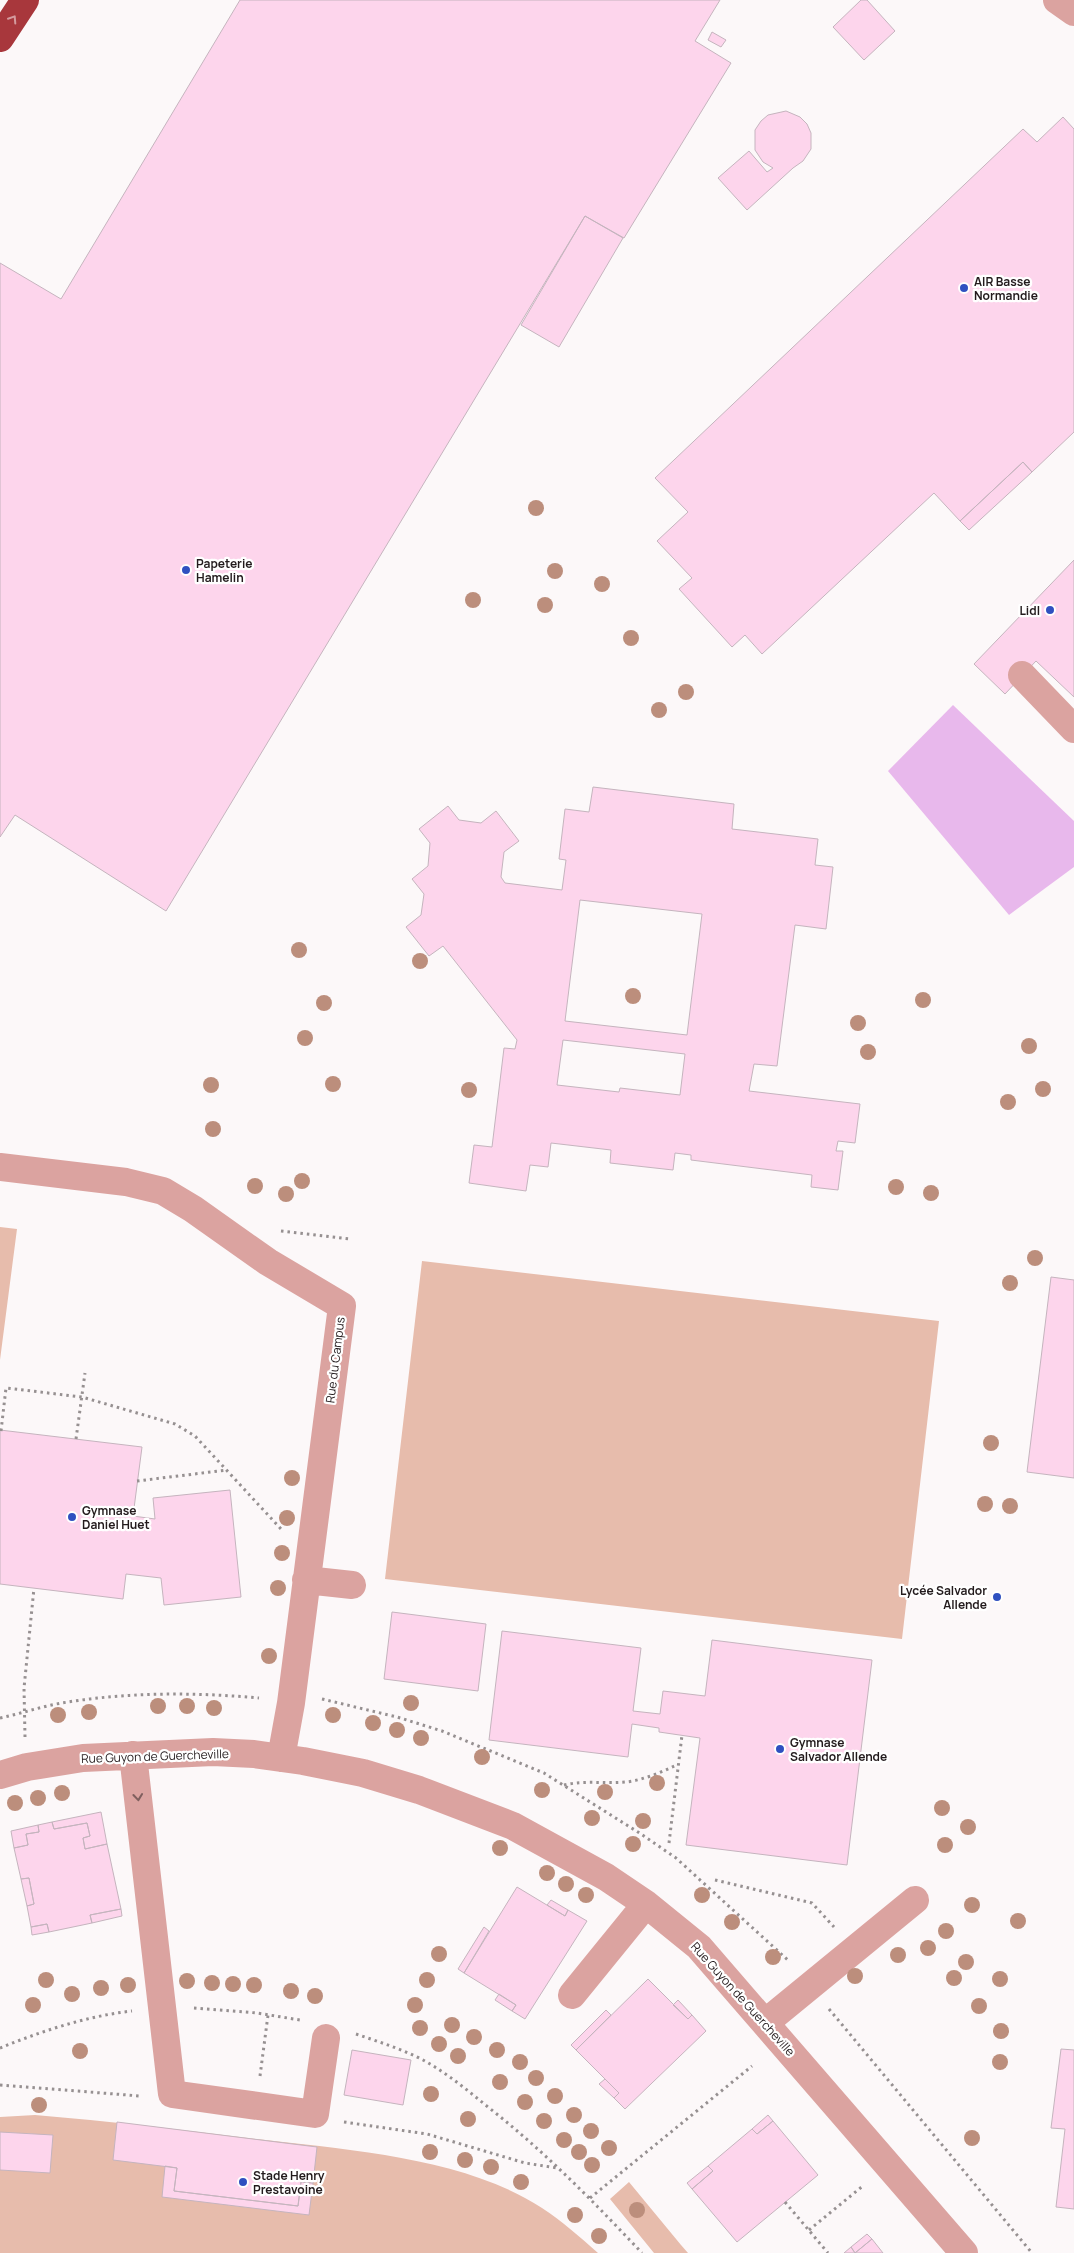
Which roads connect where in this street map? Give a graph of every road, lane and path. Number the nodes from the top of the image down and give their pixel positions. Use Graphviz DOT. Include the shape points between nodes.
graph roads {
  1 [pos="25,0"];
  2 [pos="1057,0"];
  3 [pos="1074,12"];
  4 [pos="0,38"];
  5 [pos="1022,675"];
  6 [pos="1074,729"];
  7 [pos="0,1168"];
  8 [pos="274,1230"];
  9 [pos="350,1239"];
  10 [pos="85,1373"];
  11 [pos="82,1397"];
  12 [pos="1,1431"];
  13 [pos="76,1439"];
  14 [pos="228,1470"];
  15 [pos="137,1481"];
  16 [pos="308,1570"];
  17 [pos="352,1585"];
  18 [pos="34,1588"];
  19 [pos="291,1703"];
  20 [pos="24,1712"];
  21 [pos="0,1718"];
  22 [pos="682,1735"];
  23 [pos="133,1755"];
  24 [pos="281,1758"];
  25 [pos="677,1765"];
  26 [pos="27,1767"];
  27 [pos="0,1775"];
  28 [pos="564,1786"];
  29 [pos="668,1843"];
  30 [pos="715,1880"];
  31 [pos="915,1900"];
  32 [pos="646,1904"];
  33 [pos="855,1949"];
  34 [pos="791,1962"];
  35 [pos="572,1995"];
  36 [pos="825,2004"];
  37 [pos="186,2008"];
  38 [pos="138,2011"];
  39 [pos="268,2015"];
  40 [pos="765,2023"];
  41 [pos="327,2030"];
  42 [pos="0,2048"];
  43 [pos="752,2066"];
  44 [pos="259,2084"];
  45 [pos="0,2085"];
  46 [pos="172,2094"];
  47 [pos="315,2114"];
  48 [pos="559,2168"];
  49 [pos="866,2183"];
  50 [pos="590,2198"];
  51 [pos="786,2202"];
  52 [pos="809,2230"];
  53 [pos="642,2253"];
  54 [pos="828,2253"];
  55 [pos="964,2253"];
  56 [pos="1032,2253"];
  4 -- 1 [label="highway, one-way"];
  2 -- 3 [label="street"];
  5 -- 6 [label="street"];
  7 -- 16 [label="street, Rue du Campus" via="126,1182 163,1191 268,1262 342,1306"];
  8 -- 9 [label="path"];
  10 -- 11 [label="path"];
  11 -- 12 [label="path" via="6,1388"];
  11 -- 13 [label="path"];
  11 -- 14 [label="path" via="175,1424 195,1436"];
  14 -- 15 [label="path"];
  14 -- 16 [label="path"];
  16 -- 17 [label="street"];
  16 -- 19 [label="street, Rue du Campus"];
  18 -- 20 [label="path"];
  19 -- 20 [label="path" via="212,1695 160,1694 55,1704"];
  19 -- 24 [label="street, Rue du Campus"];
  19 -- 28 [label="path" via="307,1698 324,1700 397,1716 487,1748 544,1773"];
  20 -- 21 [label="path"];
  20 -- 26 [label="path"];
  22 -- 25 [label="path"];
  23 -- 24 [label="street, Rue Guyon de Guercheville" via="213,1752"];
  23 -- 26 [label="street, Rue Guyon de Guercheville" via="83,1758"];
  23 -- 46 [label="street, one-way"];
  24 -- 32 [label="street, Rue Guyon de Guercheville" via="382,1778 514,1826 606,1877"];
  25 -- 28 [label="path" via="626,1782 577,1782"];
  25 -- 29 [label="path"];
  26 -- 27 [label="street, Rue Guyon de Guercheville"];
  28 -- 34 [label="path" via="676,1858"];
  30 -- 33 [label="path" via="812,1903"];
  31 -- 33 [label="street"];
  32 -- 35 [label="street"];
  32 -- 40 [label="street, Rue Guyon de Guercheville" via="698,1947"];
  33 -- 40 [label="street"];
  36 -- 56 [label="path"];
  37 -- 39 [label="path"];
  38 -- 42 [label="path" via="109,2014 37,2033"];
  39 -- 41 [label="path"];
  39 -- 44 [label="path"];
  40 -- 55 [label="street, Rue Guyon de Guercheville"];
  41 -- 47 [label="street"];
  41 -- 48 [label="path" via="398,2049 424,2061 454,2079"];
  43 -- 50 [label="path"];
  45 -- 46 [label="path" via="160,2098"];
  46 -- 47 [label="street"];
  47 -- 48 [label="path" via="353,2124 428,2134 526,2163"];
  48 -- 50 [label="path"];
  49 -- 52 [label="path"];
  50 -- 53 [label="path"];
  51 -- 52 [label="path"];
  52 -- 54 [label="path"];
}
